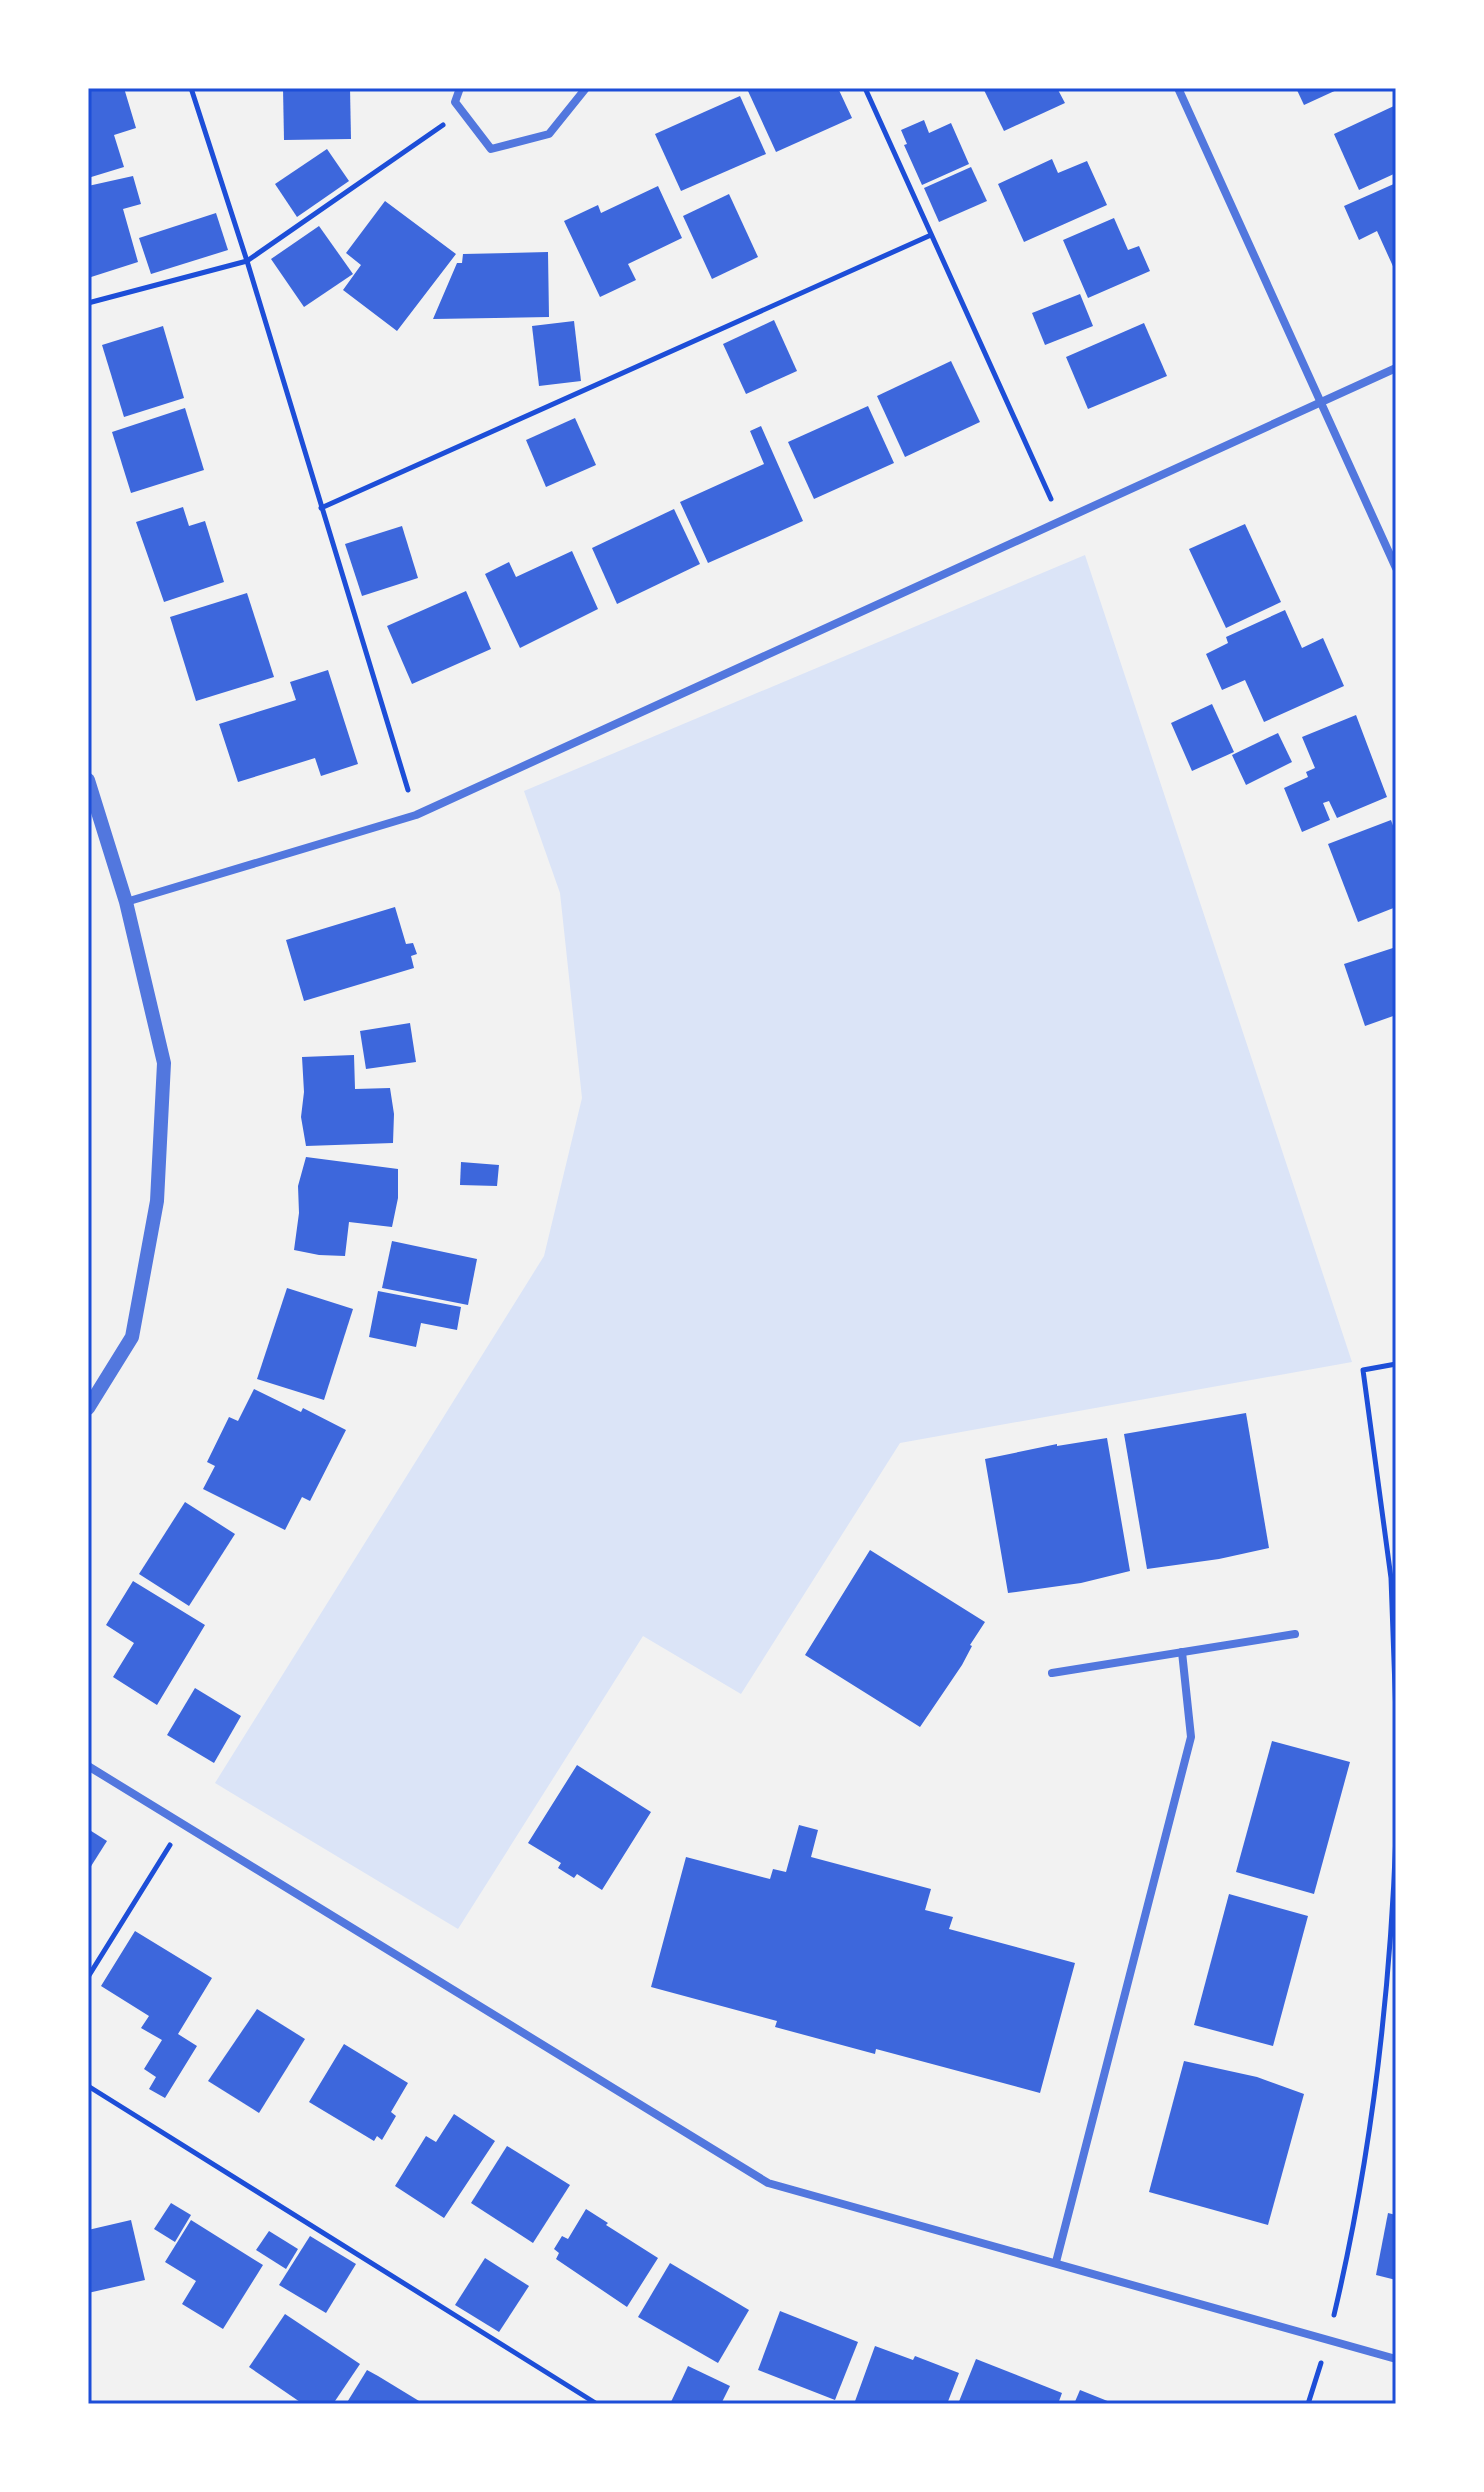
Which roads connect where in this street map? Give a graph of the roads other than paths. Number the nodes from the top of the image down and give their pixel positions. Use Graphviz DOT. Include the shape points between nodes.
graph roads {
  1 [pos="460,88"];
  2 [pos="586,88"];
  3 [pos="1178,88"];
  4 [pos="1396,368"];
  5 [pos="1321,401"];
  6 [pos="1396,568"];
  7 [pos="88,780"];
  8 [pos="126,902"];
  9 [pos="88,1408"];
  10 [pos="1295,1634"];
  11 [pos="1182,1652"];
  12 [pos="1052,1673"];
  13 [pos="88,1766"];
  14 [pos="1056,2262"];
  15 [pos="1396,2359"];
  1 -- 2 [label="street" via="455,102 491,149 549,134"];
  3 -- 5 [label="street"];
  4 -- 5 [label="street"];
  5 -- 6 [label="street"];
  5 -- 8 [label="street" via="416,815"];
  7 -- 8 [label="street"];
  8 -- 9 [label="street" via="164,1063 157,1201 132,1337"];
  10 -- 11 [label="street"];
  11 -- 12 [label="street"];
  11 -- 14 [label="street" via="1191,1737"];
  13 -- 14 [label="street" via="768,2183"];
  14 -- 15 [label="street"];
}
